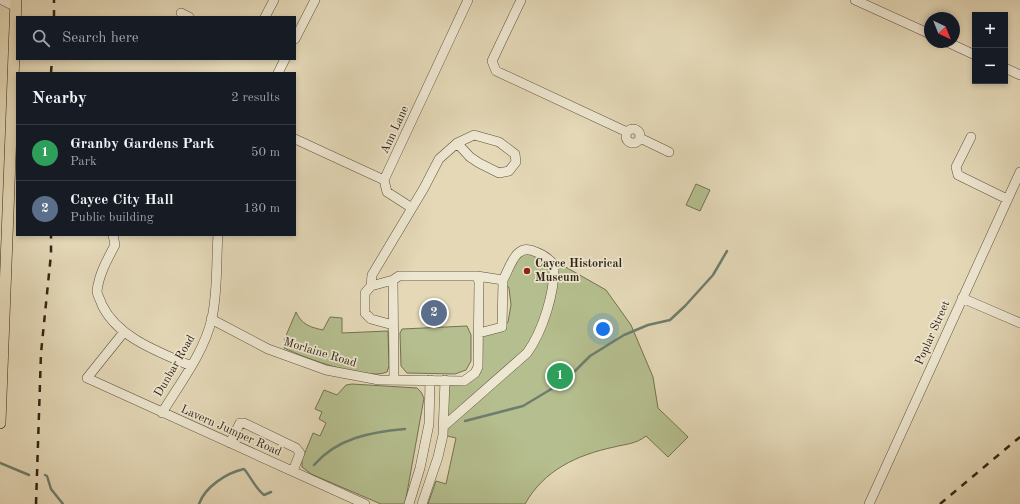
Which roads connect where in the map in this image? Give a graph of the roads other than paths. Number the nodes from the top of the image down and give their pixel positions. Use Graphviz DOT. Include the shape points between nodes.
graph roads {
  1 [pos="2,0"];
  2 [pos="274,0"];
  3 [pos="315,0"];
  4 [pos="468,0"];
  5 [pos="521,0"];
  6 [pos="855,0"];
  7 [pos="16,3"];
  8 [pos="266,16"];
  9 [pos="924,31"];
  10 [pos="296,37"];
  11 [pos="960,48"];
  12 [pos="972,54"];
  13 [pos="282,60"];
  14 [pos="1008,69"];
  15 [pos="278,72"];
  16 [pos="1020,75"];
  17 [pos="971,137"];
  18 [pos="296,139"];
  19 [pos="457,143"];
  20 [pos="669,152"];
  21 [pos="1020,172"];
  22 [pos="384,180"];
  23 [pos="1007,199"];
  24 [pos="412,208"];
  25 [pos="112,236"];
  26 [pos="218,236"];
  27 [pos="4,255"];
  28 [pos="477,276"];
  29 [pos="393,280"];
  30 [pos="503,280"];
  31 [pos="371,286"];
  32 [pos="962,298"];
  33 [pos="212,318"];
  34 [pos="1020,323"];
  35 [pos="393,325"];
  36 [pos="2,331"];
  37 [pos="124,332"];
  38 [pos="479,333"];
  39 [pos="191,366"];
  40 [pos="394,380"];
  41 [pos="430,380"];
  42 [pos="445,380"];
  43 [pos="162,413"];
  44 [pos="0,423"];
  45 [pos="444,426"];
  46 [pos="230,443"];
  47 [pos="293,471"];
  48 [pos="365,504"];
  49 [pos="408,504"];
  50 [pos="422,504"];
  51 [pos="869,504"];
  1 -- 7 [label="street"];
  2 -- 8 [label="street"];
  3 -- 10 [label="street"];
  4 -- 22 [label="street, Ann Lane"];
  5 -- 20 [label="street" via="492,61 496,72 627,132 626,137 630,142 636,142 640,138"];
  6 -- 9 [label="street"];
  7 -- 27 [label="main road"];
  11 -- 12 [label="street"];
  13 -- 15 [label="street"];
  14 -- 16 [label="street"];
  17 -- 23 [label="street" via="956,167 958,175"];
  18 -- 22 [label="street"];
  19 -- 19 [label="street" via="474,135 487,138 499,142 515,154 516,162 509,171 499,173 470,158"];
  19 -- 24 [label="street" via="439,159"];
  21 -- 23 [label="street, Poplar Street"];
  22 -- 24 [label="street" via="387,192"];
  23 -- 32 [label="street, Poplar Street"];
  24 -- 31 [label="street" via="372,275"];
  25 -- 37 [label="street" via="115,245 103,266 97,292 107,314"];
  26 -- 33 [label="street, Dunbar Road" via="217,286"];
  27 -- 36 [label="main road"];
  28 -- 29 [label="street" via="399,276"];
  28 -- 30 [label="street"];
  28 -- 38 [label="street, Morlaine Road"];
  29 -- 31 [label="street"];
  29 -- 35 [label="street"];
  30 -- 38 [label="street" via="502,327"];
  30 -- 45 [label="street" via="518,251 524,249 548,257 554,265 553,285 545,316 528,353"];
  31 -- 35 [label="street" via="365,293 365,313 371,318"];
  32 -- 34 [label="street"];
  32 -- 51 [label="street, Poplar Street"];
  33 -- 39 [label="street, Dunbar Road"];
  33 -- 40 [label="street, Morlaine Road" via="268,349 310,364 360,378"];
  35 -- 40 [label="street"];
  36 -- 44 [label="main road"];
  37 -- 39 [label="street"];
  37 -- 43 [label="street, Lavern Jumper Road" via="87,378"];
  38 -- 42 [label="street, Morlaine Road" via="478,367 475,373 464,381"];
  39 -- 43 [label="street, Dunbar Road"];
  40 -- 41 [label="street, Morlaine Road"];
  41 -- 42 [label="street, Morlaine Road"];
  41 -- 49 [label="street" via="429,424 420,468"];
  42 -- 45 [label="street"];
  43 -- 46 [label="street, Lavern Jumper Road"];
  45 -- 50 [label="street" via="438,457"];
  46 -- 47 [label="street, Lavern Jumper Road"];
  46 -- 47 [label="street" via="237,427 244,423 296,448 300,453"];
  47 -- 48 [label="street, Lavern Jumper Road"];
}
